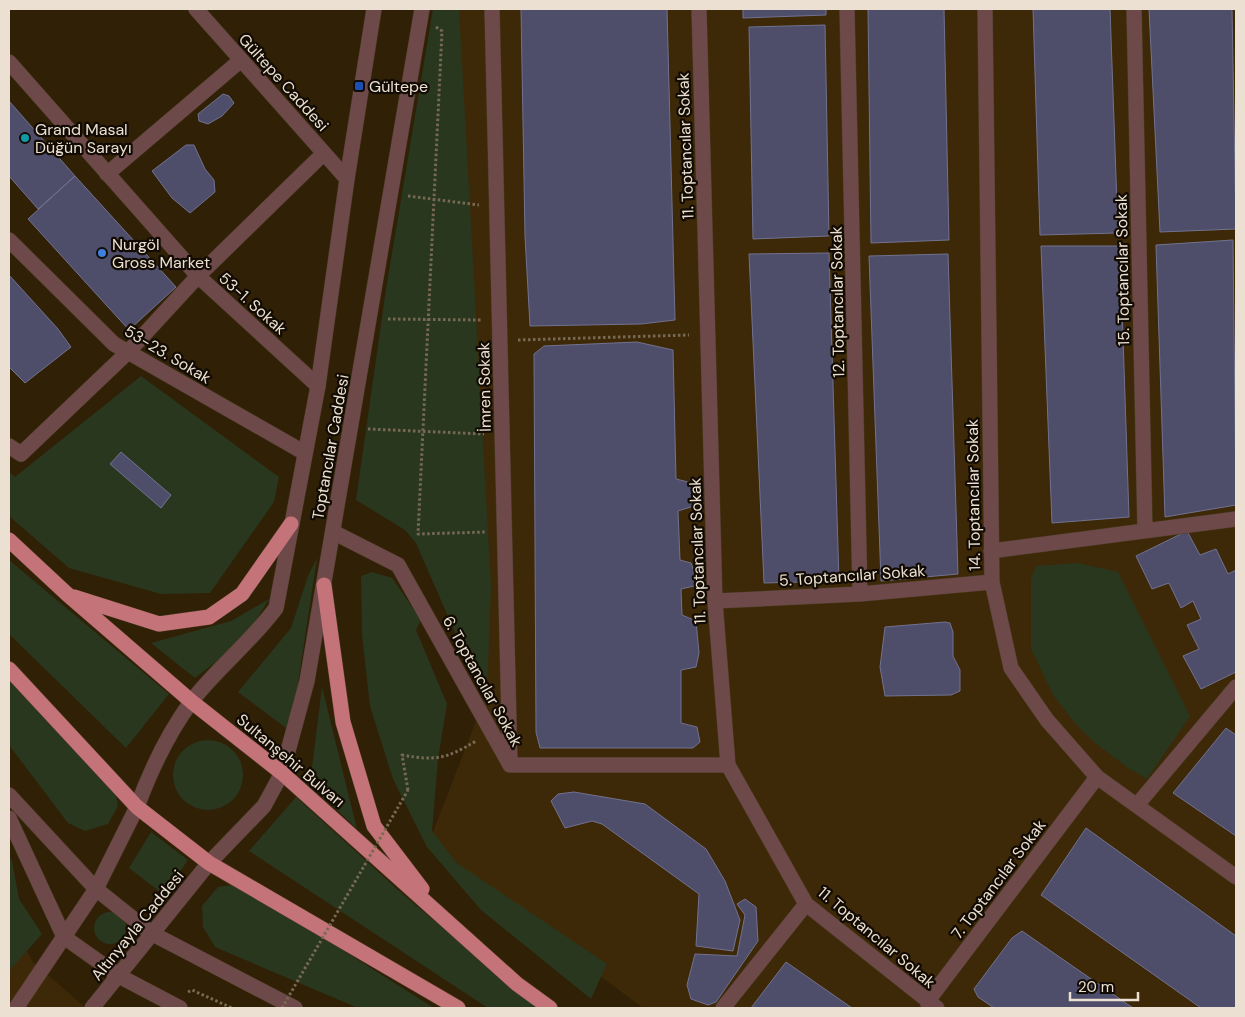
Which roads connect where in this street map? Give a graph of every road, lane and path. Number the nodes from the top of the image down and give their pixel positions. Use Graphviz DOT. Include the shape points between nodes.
graph roads {
  1 [pos="196,9"];
  2 [pos="374,9"];
  3 [pos="492,9"];
  4 [pos="699,9"];
  5 [pos="847,9"];
  6 [pos="985,9"];
  7 [pos="1134,9"];
  8 [pos="422,13"];
  9 [pos="241,60"];
  10 [pos="9,62"];
  11 [pos="324,153"];
  12 [pos="107,174"];
  13 [pos="346,179"];
  14 [pos="391,194"];
  15 [pos="434,200"];
  16 [pos="497,207"];
  17 [pos="9,240"];
  18 [pos="198,276"];
  19 [pos="369,319"];
  20 [pos="428,320"];
  21 [pos="500,320"];
  22 [pos="708,334"];
  23 [pos="500,340"];
  24 [pos="128,352"];
  25 [pos="318,386"];
  26 [pos="350,428"];
  27 [pos="423,432"];
  28 [pos="502,436"];
  29 [pos="9,446"];
  30 [pos="306,453"];
  31 [pos="1236,519"];
  32 [pos="291,524"];
  33 [pos="504,531"];
  34 [pos="1145,531"];
  35 [pos="333,532"];
  36 [pos="9,540"];
  37 [pos="991,551"];
  38 [pos="992,582"];
  39 [pos="324,585"];
  40 [pos="67,594"];
  41 [pos="860,594"];
  42 [pos="715,601"];
  43 [pos="9,669"];
  44 [pos="1236,687"];
  45 [pos="192,702"];
  46 [pos="491,732"];
  47 [pos="510,765"];
  48 [pos="728,765"];
  49 [pos="282,772"];
  50 [pos="1097,777"];
  51 [pos="9,795"];
  52 [pos="1137,805"];
  53 [pos="137,807"];
  54 [pos="9,818"];
  55 [pos="209,863"];
  56 [pos="1236,877"];
  57 [pos="96,889"];
  58 [pos="806,904"];
  59 [pos="444,918"];
  60 [pos="151,932"];
  61 [pos="64,936"];
  62 [pos="119,976"];
  63 [pos="174,1005"];
  64 [pos="932,1005"];
  65 [pos="16,1008"];
  66 [pos="92,1008"];
  67 [pos="232,1008"];
  68 [pos="282,1008"];
  69 [pos="295,1008"];
  70 [pos="458,1008"];
  71 [pos="550,1008"];
  72 [pos="722,1008"];
  1 -- 9 [label="street, Gültepe Caddesi"];
  2 -- 13 [label="street, Toptancılar Caddesi"];
  3 -- 16 [label="street, İmren Sokak"];
  4 -- 22 [label="street, 11. Toptancılar Sokak"];
  5 -- 41 [label="street, 12. Toptancılar Sokak"];
  6 -- 37 [label="street, 14. Toptancılar Sokak"];
  7 -- 34 [label="street, 15. Toptancılar Sokak"];
  8 -- 14 [label="street, Toptancılar Caddesi"];
  8 -- 15 [label="path" via="442,31"];
  9 -- 11 [label="street, Gültepe Caddesi"];
  9 -- 12 [label="street"];
  10 -- 12 [label="street, 53-1. Sokak"];
  11 -- 13 [label="street, Gültepe Caddesi"];
  11 -- 18 [label="street"];
  12 -- 18 [label="street, 53-1. Sokak"];
  13 -- 25 [label="street, Toptancılar Caddesi"];
  14 -- 15 [label="path"];
  14 -- 19 [label="street, Toptancılar Caddesi"];
  15 -- 16 [label="path"];
  15 -- 20 [label="path"];
  16 -- 21 [label="street, İmren Sokak"];
  17 -- 24 [label="street, 53-23. Sokak" via="114,344"];
  18 -- 24 [label="street"];
  18 -- 25 [label="street, 53-1. Sokak"];
  19 -- 20 [label="path"];
  19 -- 26 [label="street, Toptancılar Caddesi"];
  20 -- 21 [label="path"];
  20 -- 27 [label="path"];
  21 -- 23 [label="street, İmren Sokak"];
  22 -- 23 [label="path"];
  22 -- 42 [label="street, 11. Toptancılar Sokak"];
  23 -- 28 [label="street, İmren Sokak"];
  24 -- 29 [label="street" via="21,454"];
  24 -- 30 [label="street, 53-23. Sokak"];
  25 -- 30 [label="street, Toptancılar Caddesi"];
  26 -- 27 [label="path"];
  26 -- 35 [label="street, Toptancılar Caddesi"];
  27 -- 28 [label="path"];
  27 -- 33 [label="path" via="418,534"];
  28 -- 33 [label="street, İmren Sokak"];
  30 -- 32 [label="street, Toptancılar Caddesi"];
  31 -- 34 [label="street"];
  32 -- 40 [label="highway" via="242,594 209,617 159,624"];
  32 -- 45 [label="street, Toptancılar Caddesi" via="276,608"];
  33 -- 47 [label="street, İmren Sokak"];
  34 -- 37 [label="street"];
  35 -- 39 [label="street, Toptancılar Caddesi"];
  35 -- 46 [label="street, 6. Toptancılar Sokak" via="398,566"];
  36 -- 40 [label="highway, Sultanşehir Bulvarı"];
  37 -- 38 [label="street, 14. Toptancılar Sokak"];
  38 -- 41 [label="street, 5. Toptancılar Sokak"];
  38 -- 50 [label="street, 14. Toptancılar Sokak" via="1011,668 1047,720"];
  39 -- 49 [label="street, Toptancılar Caddesi" via="307,681"];
  39 -- 59 [label="highway" via="343,722 374,826"];
  40 -- 45 [label="highway, Sultanşehir Bulvarı"];
  41 -- 42 [label="street, 5. Toptancılar Sokak"];
  42 -- 48 [label="street, 11. Toptancılar Sokak"];
  43 -- 53 [label="highway"];
  44 -- 52 [label="street"];
  45 -- 49 [label="highway, Sultanşehir Bulvarı"];
  45 -- 53 [label="street, Toptancılar Caddesi" via="155,758"];
  46 -- 47 [label="street, 6. Toptancılar Sokak"];
  46 -- 68 [label="path, bridge" via="451,756 425,759 402,755 408,790"];
  47 -- 48 [label="street, 6. Toptancılar Sokak"];
  48 -- 58 [label="street, 11. Toptancılar Sokak"];
  49 -- 55 [label="street, Toptancılar Caddesi" via="264,806"];
  49 -- 59 [label="highway, Sultanşehir Bulvarı"];
  50 -- 52 [label="street, 14. Toptancılar Sokak"];
  50 -- 64 [label="street, 7. Toptancılar Sokak"];
  51 -- 57 [label="street"];
  52 -- 56 [label="street, 14. Toptancılar Sokak"];
  53 -- 55 [label="highway"];
  53 -- 57 [label="street"];
  54 -- 61 [label="street"];
  55 -- 60 [label="street, Altınyayla Caddesi"];
  55 -- 70 [label="highway"];
  57 -- 60 [label="street"];
  57 -- 61 [label="street"];
  58 -- 64 [label="street, 11. Toptancılar Sokak"];
  58 -- 72 [label="street"];
  59 -- 71 [label="highway, Sultanşehir Bulvarı" via="517,984"];
  60 -- 62 [label="street, Altınyayla Caddesi"];
  60 -- 69 [label="street"];
  61 -- 62 [label="street"];
  61 -- 65 [label="street"];
  62 -- 63 [label="street"];
  62 -- 66 [label="street, Altınyayla Caddesi"];
  63 -- 67 [label="path" via="192,990"];
}
